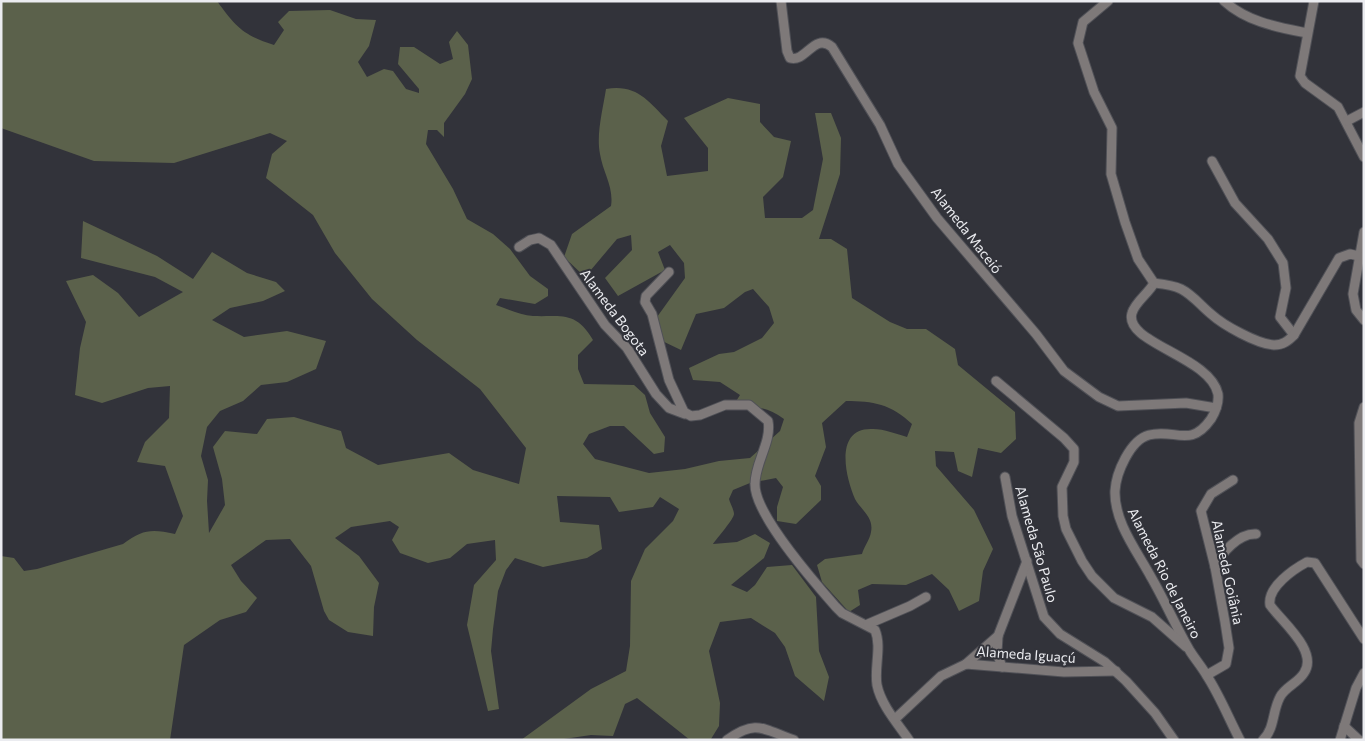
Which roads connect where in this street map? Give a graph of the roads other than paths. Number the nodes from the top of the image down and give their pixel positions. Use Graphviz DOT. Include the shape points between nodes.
graph roads {
  1 [pos="781,1"];
  2 [pos="1108,1"];
  3 [pos="1224,1"];
  4 [pos="1314,1"];
  5 [pos="1306,33"];
  6 [pos="1364,112"];
  7 [pos="1347,121"];
  8 [pos="1364,157"];
  9 [pos="1212,161"];
  10 [pos="1364,232"];
  11 [pos="519,247"];
  12 [pos="1359,256"];
  13 [pos="669,272"];
  14 [pos="1154,283"];
  15 [pos="1364,320"];
  16 [pos="1294,334"];
  17 [pos="996,380"];
  18 [pos="1364,407"];
  19 [pos="1216,408"];
  20 [pos="687,414"];
  21 [pos="1005,477"];
  22 [pos="1234,480"];
  23 [pos="1362,498"];
  24 [pos="1256,534"];
  25 [pos="1362,551"];
  26 [pos="1027,561"];
  27 [pos="1364,564"];
  28 [pos="1215,567"];
  29 [pos="926,597"];
  30 [pos="868,624"];
  31 [pos="998,636"];
  32 [pos="1364,640"];
  33 [pos="1190,651"];
  34 [pos="966,664"];
  35 [pos="1002,667"];
  36 [pos="1116,671"];
  37 [pos="1364,673"];
  38 [pos="1207,675"];
  39 [pos="895,719"];
  40 [pos="1344,726"];
  41 [pos="906,739"];
  42 [pos="1362,739"];
  43 [pos="727,740"];
  44 [pos="794,740"];
  45 [pos="1174,740"];
  46 [pos="1240,740"];
  47 [pos="1263,740"];
  48 [pos="1340,740"];
  1 -- 19 [label="street, Alameda Maceió" via="790,58 799,58 819,43 832,48 880,125 898,164 937,218 1064,371 1099,397 1118,406 1186,403"];
  2 -- 14 [label="street" via="1086,18 1080,28 1078,42 1094,92 1112,128 1111,174 1125,222 1138,259"];
  3 -- 5 [label="street" via="1234,11 1250,19"];
  4 -- 5 [label="street"];
  5 -- 7 [label="street" via="1300,65 1302,81 1333,101"];
  6 -- 7 [label="street"];
  7 -- 8 [label="street"];
  9 -- 16 [label="street" via="1235,203 1278,254 1286,280 1280,317"];
  10 -- 12 [label="street"];
  11 -- 20 [label="street, Alameda Bogota" via="538,238 551,245 593,309 626,348 656,394 669,408"];
  12 -- 15 [label="street" via="1353,301"];
  12 -- 16 [label="street" via="1350,254 1339,258"];
  13 -- 20 [label="street" via="646,296 645,302 652,314 669,380 680,407"];
  14 -- 16 [label="street" via="1179,288 1226,324 1264,343 1280,344"];
  14 -- 19 [label="street" via="1134,309 1133,327 1140,335 1202,370 1216,390"];
  17 -- 33 [label="street" via="1074,449 1074,462 1062,487 1063,516 1066,529 1087,570 1114,598 1152,617"];
  18 -- 23 [label="street" via="1359,423"];
  19 -- 33 [label="street, Alameda Rio de Janeiro" via="1203,428 1191,435 1154,435 1142,439 1127,457 1115,491 1121,521"];
  20 -- 30 [label="street" via="700,415 725,405 748,405 768,420 768,433 755,484 759,502 773,527 836,607"];
  21 -- 26 [label="street, Alameda São Paulo" via="1010,509"];
  22 -- 28 [label="street, Alameda Goiânia" via="1216,489 1202,508 1202,522"];
  23 -- 25 [label="street"];
  24 -- 28 [label="street" via="1238,541 1222,555"];
  25 -- 27 [label="street" via="1360,560"];
  26 -- 31 [label="street"];
  26 -- 36 [label="street, Alameda São Paulo" via="1040,607 1049,623 1060,634"];
  28 -- 38 [label="street, Alameda Goiânia" via="1229,655 1221,668"];
  29 -- 30 [label="street"];
  30 -- 39 [label="street" via="875,630 878,640 876,675 879,692"];
  31 -- 34 [label="street"];
  31 -- 35 [label="street" via="997,653"];
  32 -- 47 [label="street" via="1313,562 1308,562 1280,583 1270,597 1272,607 1305,650 1308,664 1301,677 1282,692 1270,731"];
  33 -- 38 [label="street, Alameda Rio de Janeiro"];
  34 -- 35 [label="street, Alameda Iguaçú"];
  34 -- 39 [label="street, Alameda Iguaçú" via="941,676"];
  35 -- 36 [label="street, Alameda Iguaçú" via="1064,672"];
  36 -- 45 [label="street, Alameda São Paulo" via="1146,702"];
  37 -- 40 [label="street"];
  38 -- 46 [label="street, Alameda Rio de Janeiro"];
  39 -- 41 [label="street"];
  40 -- 42 [label="street"];
  40 -- 48 [label="street"];
  43 -- 44 [label="street" via="742,729 754,727"];
}
